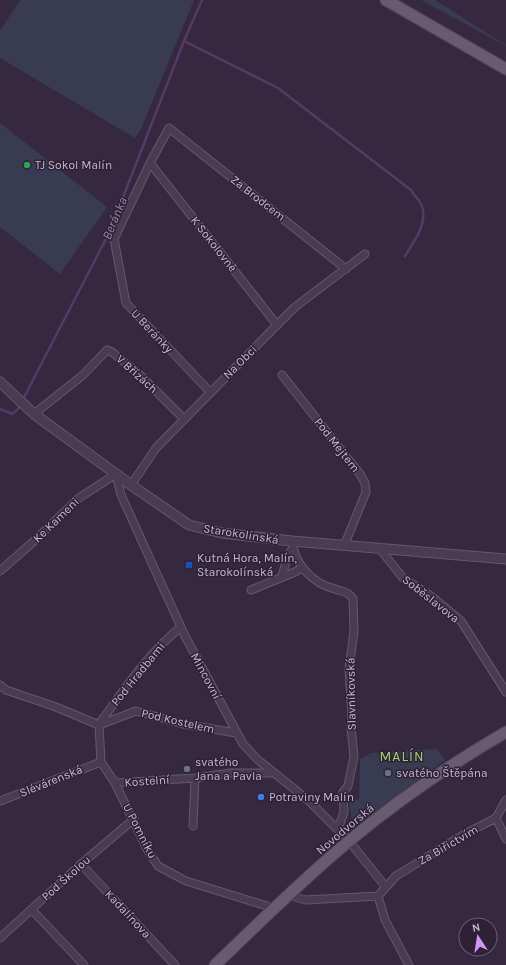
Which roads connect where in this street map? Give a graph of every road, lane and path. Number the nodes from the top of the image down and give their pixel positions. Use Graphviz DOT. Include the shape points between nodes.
graph roads {
  1 [pos="386,0"];
  2 [pos="506,69"];
  3 [pos="169,128"];
  4 [pos="150,163"];
  5 [pos="365,254"];
  6 [pos="346,269"];
  7 [pos="277,325"];
  8 [pos="282,375"];
  9 [pos="0,382"];
  10 [pos="210,392"];
  11 [pos="34,414"];
  12 [pos="184,419"];
  13 [pos="116,474"];
  14 [pos="131,485"];
  15 [pos="292,545"];
  16 [pos="344,546"];
  17 [pos="379,548"];
  18 [pos="506,559"];
  19 [pos="302,568"];
  20 [pos="0,571"];
  21 [pos="282,578"];
  22 [pos="252,590"];
  23 [pos="181,627"];
  24 [pos="0,685"];
  25 [pos="506,692"];
  26 [pos="99,725"];
  27 [pos="506,732"];
  28 [pos="236,733"];
  29 [pos="101,762"];
  30 [pos="274,773"];
  31 [pos="195,778"];
  32 [pos="115,783"];
  33 [pos="506,800"];
  34 [pos="0,801"];
  35 [pos="496,818"];
  36 [pos="134,819"];
  37 [pos="193,826"];
  38 [pos="338,829"];
  39 [pos="506,839"];
  40 [pos="351,843"];
  41 [pos="81,864"];
  42 [pos="385,886"];
  43 [pos="290,894"];
  44 [pos="378,896"];
  45 [pos="32,910"];
  46 [pos="273,910"];
  47 [pos="0,938"];
  48 [pos="84,965"];
  49 [pos="175,965"];
  50 [pos="215,965"];
  51 [pos="409,965"];
  1 -- 2 [label="main road"];
  3 -- 4 [label="street, U Beránky"];
  3 -- 6 [label="street, Za Brodcem"];
  4 -- 7 [label="street, K Sokolovně"];
  4 -- 10 [label="street, U Beránky" via="114,239 126,303"];
  5 -- 6 [label="street, Na Obci"];
  6 -- 7 [label="street, Na Obci" via="295,307"];
  7 -- 10 [label="street, Na Obci"];
  8 -- 16 [label="street, Pod Mejtem" via="365,483 366,492"];
  9 -- 11 [label="street, Starokolínská"];
  10 -- 12 [label="street, Na Obci"];
  11 -- 12 [label="street, V Břízách" via="83,375 107,350 140,375"];
  11 -- 13 [label="street, Starokolínská"];
  12 -- 14 [label="street, Na Obci" via="156,448"];
  13 -- 14 [label="street, Starokolínská"];
  13 -- 20 [label="street, Ke Kameni" via="79,498"];
  13 -- 23 [label="street, Mincovní" via="121,495"];
  14 -- 15 [label="street, Starokolínská" via="189,525"];
  15 -- 16 [label="street, Starokolínská"];
  15 -- 19 [label="street, Slavníkovská"];
  15 -- 21 [label="street"];
  16 -- 17 [label="street, Starokolínská"];
  17 -- 18 [label="street, Starokolínská"];
  17 -- 25 [label="street, Soběslavova" via="403,578 461,621"];
  19 -- 21 [label="street"];
  19 -- 38 [label="street, Slavníkovská" via="323,584 345,591 353,599 354,631 348,669 354,756 348,786 343,792 344,812"];
  21 -- 22 [label="street"];
  23 -- 26 [label="street, Pod Hradbami" via="149,659"];
  23 -- 28 [label="street, Mincovní"];
  24 -- 26 [label="street" via="6,690"];
  26 -- 28 [label="street, Pod Kostelem" via="136,711 183,724"];
  26 -- 29 [label="street"];
  27 -- 40 [label="main road, Novodvorská" via="431,779"];
  28 -- 30 [label="street, Mincovní" via="257,759"];
  29 -- 32 [label="street, U Pomníku"];
  29 -- 34 [label="street, Slévárenská"];
  30 -- 31 [label="street, Kostelní" via="231,773"];
  30 -- 38 [label="street, Mincovní"];
  31 -- 32 [label="street, Kostelní"];
  31 -- 37 [label="street"];
  32 -- 36 [label="street, U Pomníku"];
  33 -- 35 [label="street"];
  35 -- 39 [label="street"];
  35 -- 42 [label="street, Za Biřictvím" via="396,876"];
  36 -- 41 [label="street, Pod Školou"];
  36 -- 46 [label="street, U Pomníku" via="147,849 158,866 186,881"];
  38 -- 40 [label="street, Mincovní"];
  40 -- 42 [label="street"];
  40 -- 43 [label="main road, Novodvorská"];
  41 -- 45 [label="street, Pod Školou"];
  41 -- 49 [label="street, Kadalínova"];
  42 -- 44 [label="street, Za Biřictvím"];
  43 -- 44 [label="street" via="306,900"];
  43 -- 46 [label="main road, Novodvorská"];
  44 -- 51 [label="street" via="385,920"];
  45 -- 47 [label="street, Pod Školou"];
  45 -- 48 [label="street"];
  46 -- 50 [label="main road, Novodvorská"];
}
